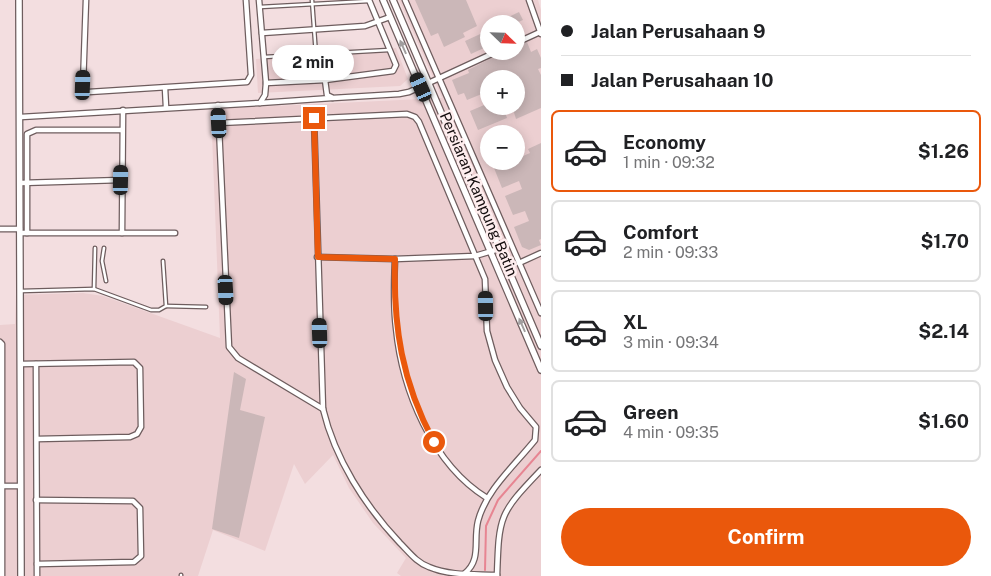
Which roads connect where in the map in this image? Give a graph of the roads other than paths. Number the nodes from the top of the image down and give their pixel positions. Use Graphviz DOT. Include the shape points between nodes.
graph roads {
  1 [pos="19,0"];
  2 [pos="86,0"];
  3 [pos="246,0"];
  4 [pos="259,0"];
  5 [pos="312,0"];
  6 [pos="383,0"];
  7 [pos="393,0"];
  8 [pos="405,0"];
  9 [pos="529,0"];
  10 [pos="369,1"];
  11 [pos="312,4"];
  12 [pos="260,7"];
  13 [pos="390,17"];
  14 [pos="379,23"];
  15 [pos="315,30"];
  16 [pos="262,33"];
  17 [pos="541,33"];
  18 [pos="525,39"];
  19 [pos="389,50"];
  20 [pos="315,55"];
  21 [pos="263,58"];
  22 [pos="480,59"];
  23 [pos="438,78"];
  24 [pos="325,80"];
  25 [pos="314,81"];
  26 [pos="266,83"];
  27 [pos="430,83"];
  28 [pos="421,87"];
  29 [pos="165,88"];
  30 [pos="333,98"];
  31 [pos="260,103"];
  32 [pos="218,105"];
  33 [pos="166,107"];
  34 [pos="124,110"];
  35 [pos="20,117"];
  36 [pos="314,118"];
  37 [pos="219,123"];
  38 [pos="122,130"];
  39 [pos="121,180"];
  40 [pos="24,182"];
  41 [pos="0,229"];
  42 [pos="20,231"];
  43 [pos="27,233"];
  44 [pos="122,233"];
  45 [pos="175,233"];
  46 [pos="95,248"];
  47 [pos="104,248"];
  48 [pos="499,249"];
  49 [pos="490,253"];
  50 [pos="541,253"];
  51 [pos="475,256"];
  52 [pos="318,257"];
  53 [pos="95,259"];
  54 [pos="395,259"];
  55 [pos="102,261"];
  56 [pos="163,261"];
  57 [pos="519,263"];
  58 [pos="106,281"];
  59 [pos="94,289"];
  60 [pos="20,291"];
  61 [pos="166,306"];
  62 [pos="206,307"];
  63 [pos="541,313"];
  64 [pos="0,342"];
  65 [pos="541,346"];
  66 [pos="21,364"];
  67 [pos="36,364"];
  68 [pos="541,370"];
  69 [pos="323,409"];
  70 [pos="37,438"];
  71 [pos="541,470"];
  72 [pos="1,486"];
  73 [pos="20,486"];
  74 [pos="487,498"];
  75 [pos="36,500"];
  76 [pos="37,564"];
  77 [pos="464,574"];
  78 [pos="497,575"];
  79 [pos="2,576"];
  80 [pos="21,576"];
  81 [pos="37,576"];
  1 -- 35 [label="street"];
  2 -- 29 [label="street" via="84,90"];
  3 -- 29 [label="street" via="251,75 247,82"];
  4 -- 12 [label="street"];
  5 -- 11 [label="lane"];
  6 -- 13 [label="street, Persiaran Kampung Batin"];
  7 -- 27 [label="street, Persiaran Kampung Batin"];
  8 -- 23 [label="street"];
  9 -- 17 [label="street"];
  10 -- 11 [label="lane"];
  10 -- 14 [label="street"];
  11 -- 12 [label="lane"];
  11 -- 15 [label="lane"];
  12 -- 16 [label="street"];
  13 -- 14 [label="street"];
  28 -- 13 [label="street, Persiaran Kampung Batin, one-way"];
  14 -- 15 [label="street"];
  14 -- 19 [label="street"];
  15 -- 16 [label="street"];
  15 -- 20 [label="lane"];
  16 -- 21 [label="street"];
  17 -- 18 [label="street"];
  19 -- 20 [label="lane"];
  19 -- 24 [label="street" via="396,65 388,74"];
  20 -- 21 [label="lane"];
  20 -- 25 [label="lane"];
  21 -- 26 [label="street"];
  22 -- 23 [label="street"];
  23 -- 27 [label="street"];
  23 -- 57 [label="street"];
  24 -- 25 [label="street"];
  24 -- 30 [label="street" via="327,95"];
  25 -- 26 [label="street"];
  26 -- 31 [label="street"];
  27 -- 28 [label="street"];
  27 -- 48 [label="street, Persiaran Kampung Batin"];
  28 -- 30 [label="street" via="399,94"];
  28 -- 49 [label="street, Persiaran Kampung Batin"];
  29 -- 33 [label="street"];
  30 -- 31 [label="street"];
  31 -- 32 [label="street"];
  32 -- 33 [label="street"];
  32 -- 37 [label="street"];
  33 -- 34 [label="street"];
  34 -- 35 [label="street"];
  34 -- 38 [label="street"];
  35 -- 40 [label="street"];
  36 -- 37 [label="street"];
  36 -- 51 [label="street" via="407,114 415,117"];
  36 -- 52 [label="street"];
  37 -- 69 [label="street" via="228,346 238,358"];
  38 -- 39 [label="street"];
  38 -- 40 [label="street" via="31,130 27,134"];
  39 -- 40 [label="street"];
  39 -- 44 [label="street"];
  40 -- 42 [label="street"];
  40 -- 43 [label="street"];
  41 -- 42 [label="street"];
  42 -- 43 [label="street"];
  42 -- 60 [label="street"];
  43 -- 44 [label="street"];
  44 -- 45 [label="street"];
  46 -- 53 [label="lane"];
  47 -- 55 [label="lane"];
  48 -- 49 [label="street"];
  48 -- 65 [label="street, Persiaran Kampung Batin"];
  49 -- 51 [label="street"];
  68 -- 49 [label="street, Persiaran Kampung Batin, one-way"];
  50 -- 57 [label="street"];
  51 -- 54 [label="street"];
  51 -- 74 [label="street" via="485,279 487,331 495,360 520,408 538,432 535,440"];
  52 -- 54 [label="street"];
  52 -- 69 [label="street"];
  53 -- 55 [label="lane"];
  53 -- 59 [label="lane"];
  54 -- 74 [label="street" via="396,328 401,358 420,416 455,472 473,490"];
  55 -- 58 [label="lane"];
  56 -- 61 [label="lane"];
  57 -- 63 [label="street"];
  59 -- 60 [label="lane"];
  59 -- 61 [label="lane" via="150,310"];
  60 -- 66 [label="street"];
  61 -- 62 [label="lane"];
  64 -- 72 [label="street"];
  66 -- 67 [label="street"];
  66 -- 73 [label="street"];
  67 -- 70 [label="street"];
  67 -- 70 [label="street" via="134,362 141,373 141,427 137,434 130,437"];
  69 -- 77 [label="street" via="336,450 369,506 388,530 423,565"];
  70 -- 75 [label="street"];
  71 -- 78 [label="street" via="506,510 500,525"];
  72 -- 73 [label="street"];
  72 -- 79 [label="street"];
  73 -- 80 [label="street"];
  74 -- 77 [label="street" via="478,522 476,560"];
  75 -- 76 [label="street"];
  75 -- 76 [label="street" via="133,501 140,508 141,556 134,562"];
  76 -- 81 [label="street"];
  77 -- 78 [label="street"];
}
